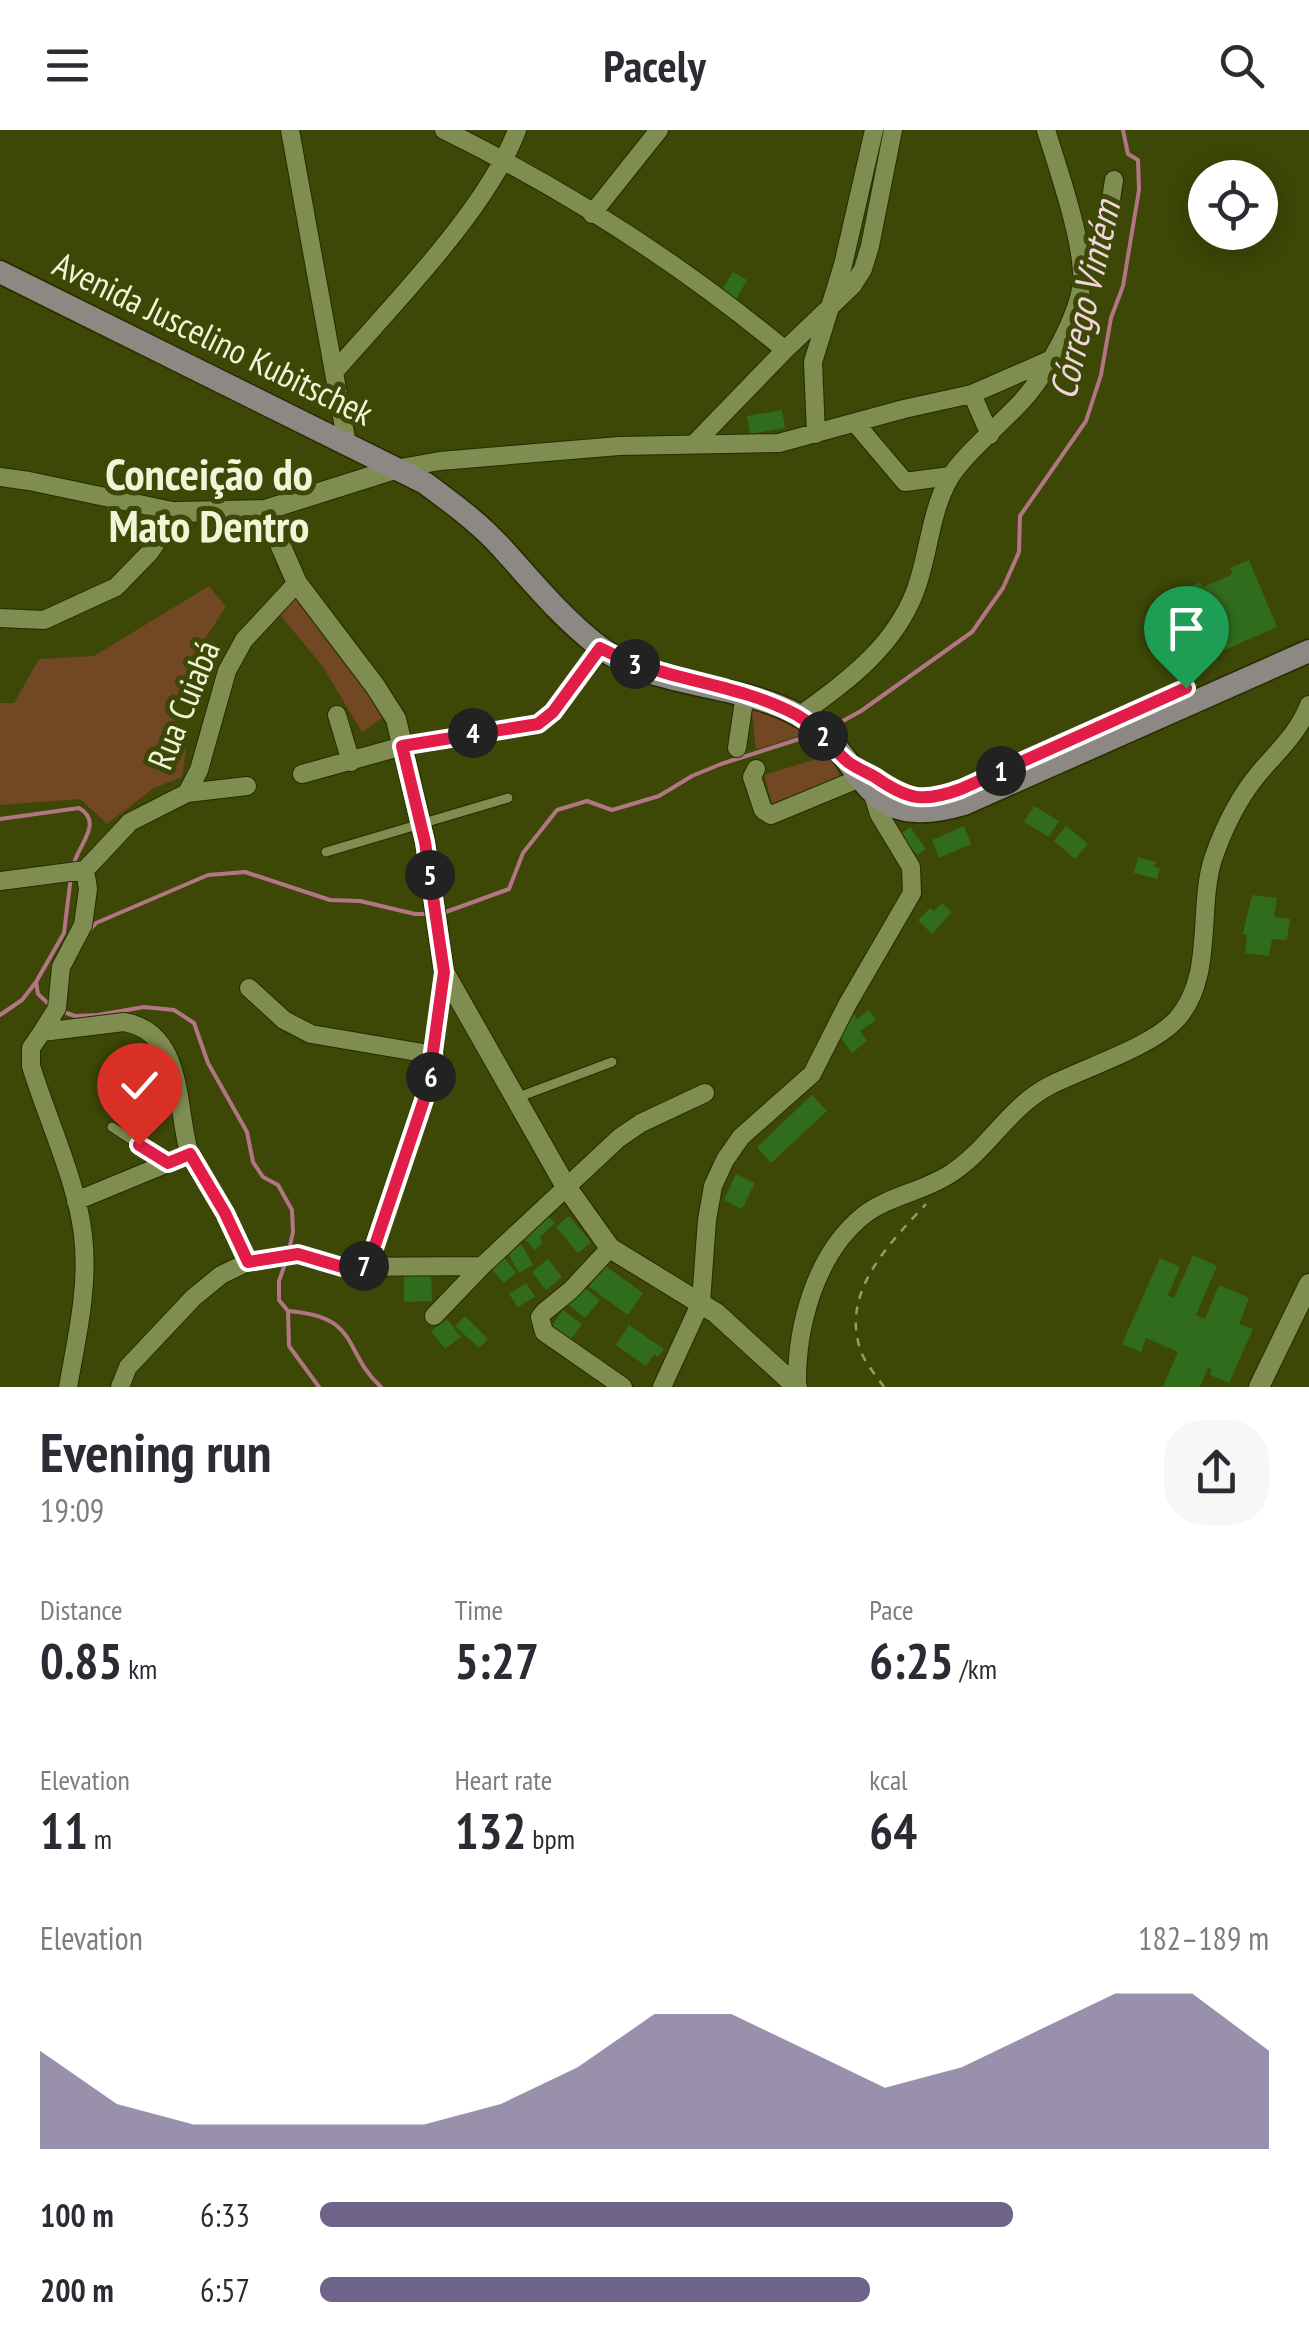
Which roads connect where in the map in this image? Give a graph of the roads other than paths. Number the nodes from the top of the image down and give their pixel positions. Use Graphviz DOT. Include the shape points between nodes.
graph roads {
  1 [pos="290,130"];
  2 [pos="444,130"];
  3 [pos="517,130"];
  4 [pos="660,130"];
  5 [pos="874,130"];
  6 [pos="894,130"];
  7 [pos="1046,130"];
  8 [pos="506,160"];
  9 [pos="1114,180"];
  10 [pos="592,214"];
  11 [pos="0,272"];
  12 [pos="1082,280"];
  13 [pos="830,309"];
  14 [pos="784,350"];
  15 [pos="1053,358"];
  16 [pos="335,371"];
  17 [pos="972,394"];
  18 [pos="856,424"];
  19 [pos="816,434"];
  20 [pos="990,435"];
  21 [pos="347,444"];
  22 [pos="694,444"];
  23 [pos="395,469"];
  24 [pos="950,476"];
  25 [pos="0,478"];
  26 [pos="355,480"];
  27 [pos="265,510"];
  28 [pos="177,512"];
  29 [pos="298,583"];
  30 [pos="0,618"];
  31 [pos="1309,640"];
  32 [pos="600,648"];
  33 [pos="1309,651"];
  34 [pos="745,694"];
  35 [pos="1189,695"];
  36 [pos="1309,705"];
  37 [pos="337,714"];
  38 [pos="814,728"];
  39 [pos="402,746"];
  40 [pos="737,748"];
  41 [pos="350,762"];
  42 [pos="756,769"];
  43 [pos="302,774"];
  44 [pos="863,778"];
  45 [pos="248,786"];
  46 [pos="186,793"];
  47 [pos="508,798"];
  48 [pos="421,822"];
  49 [pos="326,852"];
  50 [pos="73,872"];
  51 [pos="0,881"];
  52 [pos="444,972"];
  53 [pos="249,988"];
  54 [pos="37,1038"];
  55 [pos="435,1055"];
  56 [pos="612,1062"];
  57 [pos="705,1092"];
  58 [pos="516,1098"];
  59 [pos="112,1126"];
  60 [pos="190,1154"];
  61 [pos="168,1163"];
  62 [pos="566,1185"];
  63 [pos="76,1201"];
  64 [pos="610,1248"];
  65 [pos="248,1262"];
  66 [pos="368,1266"];
  67 [pos="482,1266"];
  68 [pos="1309,1284"];
  69 [pos="701,1302"];
  70 [pos="434,1316"];
  71 [pos="68,1387"];
  72 [pos="120,1387"];
  73 [pos="623,1387"];
  74 [pos="662,1387"];
  75 [pos="797,1387"];
  76 [pos="1259,1387"];
  1 -- 16 [label="street"];
  2 -- 8 [label="street"];
  3 -- 8 [label="street"];
  4 -- 10 [label="street"];
  5 -- 13 [label="street"];
  6 -- 13 [label="street" via="863,269"];
  7 -- 12 [label="street"];
  8 -- 10 [label="street"];
  8 -- 16 [label="street"];
  9 -- 12 [label="street" via="1106,222"];
  10 -- 14 [label="street"];
  11 -- 21 [label="main road, Avenida Juscelino Kubitschek"];
  12 -- 15 [label="street"];
  13 -- 14 [label="street"];
  13 -- 19 [label="street" via="813,362"];
  14 -- 22 [label="street"];
  15 -- 17 [label="street"];
  15 -- 20 [label="street"];
  16 -- 21 [label="street"];
  17 -- 18 [label="street"];
  17 -- 20 [label="street"];
  18 -- 19 [label="street"];
  18 -- 24 [label="street" via="905,482"];
  19 -- 22 [label="street" via="779,443"];
  20 -- 24 [label="street"];
  21 -- 23 [label="main road, Avenida Juscelino Kubitschek"];
  21 -- 26 [label="street"];
  22 -- 23 [label="street" via="440,460"];
  23 -- 26 [label="street"];
  23 -- 32 [label="main road, Avenida Juscelino Kubitschek" via="467,513"];
  24 -- 38 [label="street" via="903,618"];
  25 -- 28 [label="street"];
  26 -- 27 [label="street"];
  27 -- 28 [label="street"];
  27 -- 29 [label="street"];
  28 -- 30 [label="street" via="116,587 44,620"];
  29 -- 39 [label="street" via="376,686 396,719"];
  29 -- 46 [label="street, Rua Cuiabá" via="244,640 227,671"];
  31 -- 35 [label="main road"];
  32 -- 34 [label="main road, Avenida Juscelino Kubitschek" via="649,670"];
  32 -- 39 [label="street" via="538,724"];
  33 -- 35 [label="main road"];
  34 -- 38 [label="main road, Avenida Juscelino Kubitschek"];
  34 -- 40 [label="street"];
  35 -- 44 [label="main road" via="938,797 916,798"];
  36 -- 75 [label="street" via="1223,831 1196,978 1177,1019 1042,1090 953,1172 865,1215 834,1246 816,1286 797,1350"];
  37 -- 41 [label="street"];
  38 -- 44 [label="main road"];
  39 -- 41 [label="street"];
  39 -- 48 [label="street"];
  41 -- 43 [label="street"];
  42 -- 44 [label="street" via="752,777 771,816"];
  44 -- 69 [label="street" via="911,867 912,894 812,1074 741,1137 725,1160 707,1220"];
  45 -- 46 [label="street"];
  46 -- 50 [label="street, Rua Cuiabá" via="130,822"];
  47 -- 48 [label="lane"];
  48 -- 49 [label="lane"];
  48 -- 52 [label="street"];
  50 -- 51 [label="street"];
  50 -- 54 [label="street" via="88,889 79,932 61,968 56,1010"];
  52 -- 55 [label="street"];
  52 -- 58 [label="street"];
  53 -- 55 [label="street" via="311,1034"];
  54 -- 60 [label="street" via="136,1024 162,1044"];
  54 -- 63 [label="street" via="31,1066"];
  55 -- 66 [label="street"];
  56 -- 58 [label="lane"];
  57 -- 62 [label="street" via="630,1130"];
  58 -- 62 [label="street"];
  59 -- 61 [label="lane"];
  60 -- 61 [label="street"];
  60 -- 65 [label="street"];
  61 -- 63 [label="street"];
  62 -- 64 [label="street"];
  62 -- 67 [label="street"];
  63 -- 71 [label="street" via="85,1277"];
  64 -- 69 [label="street"];
  64 -- 73 [label="street" via="544,1312 541,1326"];
  65 -- 66 [label="street" via="289,1255"];
  65 -- 72 [label="street" via="194,1298 128,1367"];
  66 -- 67 [label="street"];
  67 -- 70 [label="street"];
  68 -- 76 [label="street"];
  69 -- 74 [label="street"];
  69 -- 75 [label="street"];
}
